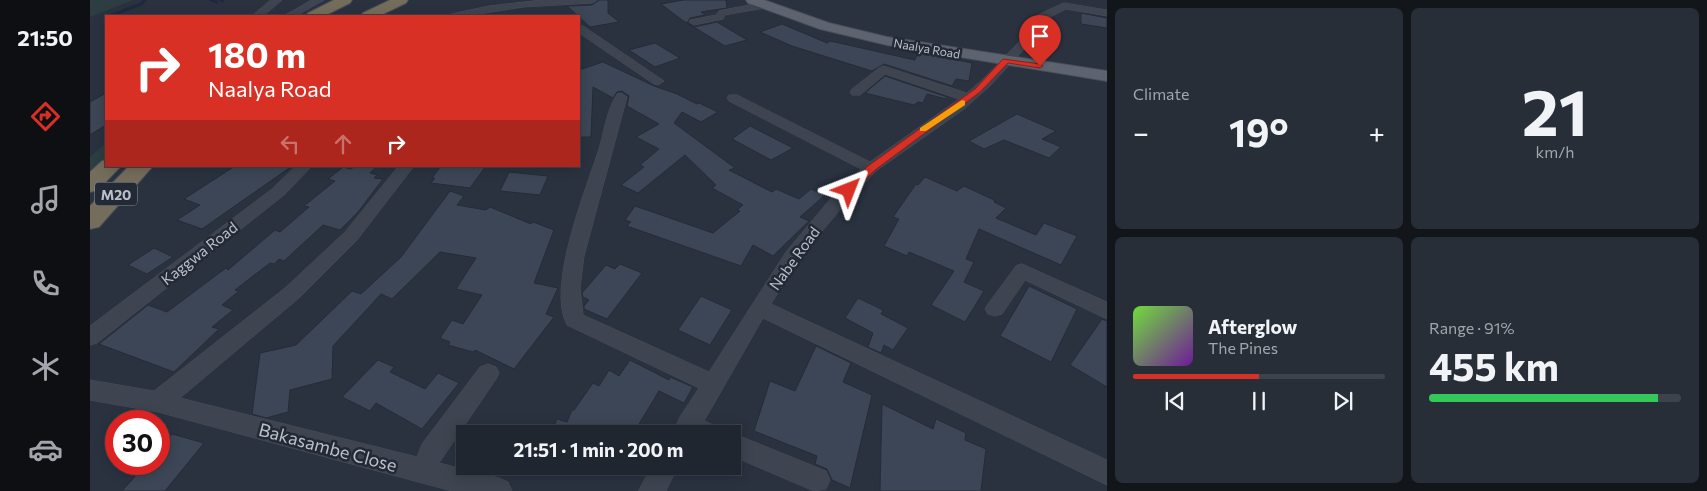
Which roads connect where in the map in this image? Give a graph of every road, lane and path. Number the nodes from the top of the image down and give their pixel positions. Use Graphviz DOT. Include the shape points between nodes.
graph roads {
  1 [pos="277,0"];
  2 [pos="319,0"];
  3 [pos="346,0"];
  4 [pos="360,0"];
  5 [pos="381,0"];
  6 [pos="401,0"];
  7 [pos="592,0"];
  8 [pos="752,0"];
  9 [pos="544,3"];
  10 [pos="767,5"];
  11 [pos="557,12"];
  12 [pos="1107,13"];
  13 [pos="258,15"];
  14 [pos="291,15"];
  15 [pos="315,15"];
  16 [pos="330,15"];
  17 [pos="353,15"];
  18 [pos="370,15"];
  19 [pos="467,15"];
  20 [pos="694,22"];
  21 [pos="580,29"];
  22 [pos="1006,61"];
  23 [pos="1107,76"];
  24 [pos="658,81"];
  25 [pos="856,92"];
  26 [pos="621,97"];
  27 [pos="733,98"];
  28 [pos="969,98"];
  29 [pos="109,167"];
  30 [pos="141,167"];
  31 [pos="304,167"];
  32 [pos="405,167"];
  33 [pos="871,168"];
  34 [pos="90,185"];
  35 [pos="90,221"];
  36 [pos="759,307"];
  37 [pos="995,309"];
  38 [pos="1107,312"];
  39 [pos="90,337"];
  40 [pos="488,373"];
  41 [pos="712,384"];
  42 [pos="90,390"];
  43 [pos="158,402"];
  44 [pos="695,425"];
  45 [pos="741,448"];
  46 [pos="424,471"];
  47 [pos="1107,473"];
  48 [pos="661,475"];
  49 [pos="817,480"];
  50 [pos="455,486"];
  51 [pos="499,491"];
  52 [pos="652,491"];
  1 -- 13 [label="street"];
  2 -- 14 [label="street"];
  3 -- 15 [label="highway"];
  4 -- 16 [label="highway"];
  5 -- 17 [label="highway"];
  6 -- 18 [label="highway"];
  7 -- 9 [label="street"];
  8 -- 10 [label="main road, Naalya Road"];
  9 -- 11 [label="street"];
  9 -- 19 [label="street"];
  10 -- 20 [label="street"];
  10 -- 22 [label="main road, Naalya Road" via="853,33"];
  12 -- 22 [label="street, Nabe Road" via="1073,6 1060,8 1034,21 1024,44"];
  21 -- 24 [label="street"];
  22 -- 23 [label="main road, Naalya Road"];
  22 -- 28 [label="street, Nabe Road"];
  25 -- 28 [label="street" via="882,70"];
  26 -- 41 [label="street" via="575,261 570,295 574,320"];
  27 -- 33 [label="street"];
  28 -- 33 [label="street, Nabe Road"];
  29 -- 34 [label="highway, M20"];
  30 -- 35 [label="highway, M20"];
  31 -- 39 [label="street, Kaggwa Road" via="278,192"];
  32 -- 43 [label="street" via="351,236 292,293"];
  33 -- 36 [label="street, Nabe Road" via="838,201 792,256"];
  36 -- 41 [label="street, Nabe Road"];
  36 -- 47 [label="street"];
  37 -- 38 [label="street" via="1022,271"];
  40 -- 46 [label="street" via="430,452"];
  41 -- 44 [label="street, Nabe Road"];
  42 -- 43 [label="street"];
  43 -- 46 [label="street, Bakasambe Close"];
  45 -- 49 [label="street"];
  46 -- 50 [label="street, Bakasambe Close"];
  48 -- 52 [label="street"];
  50 -- 51 [label="street, Bakasambe Close"];
}
